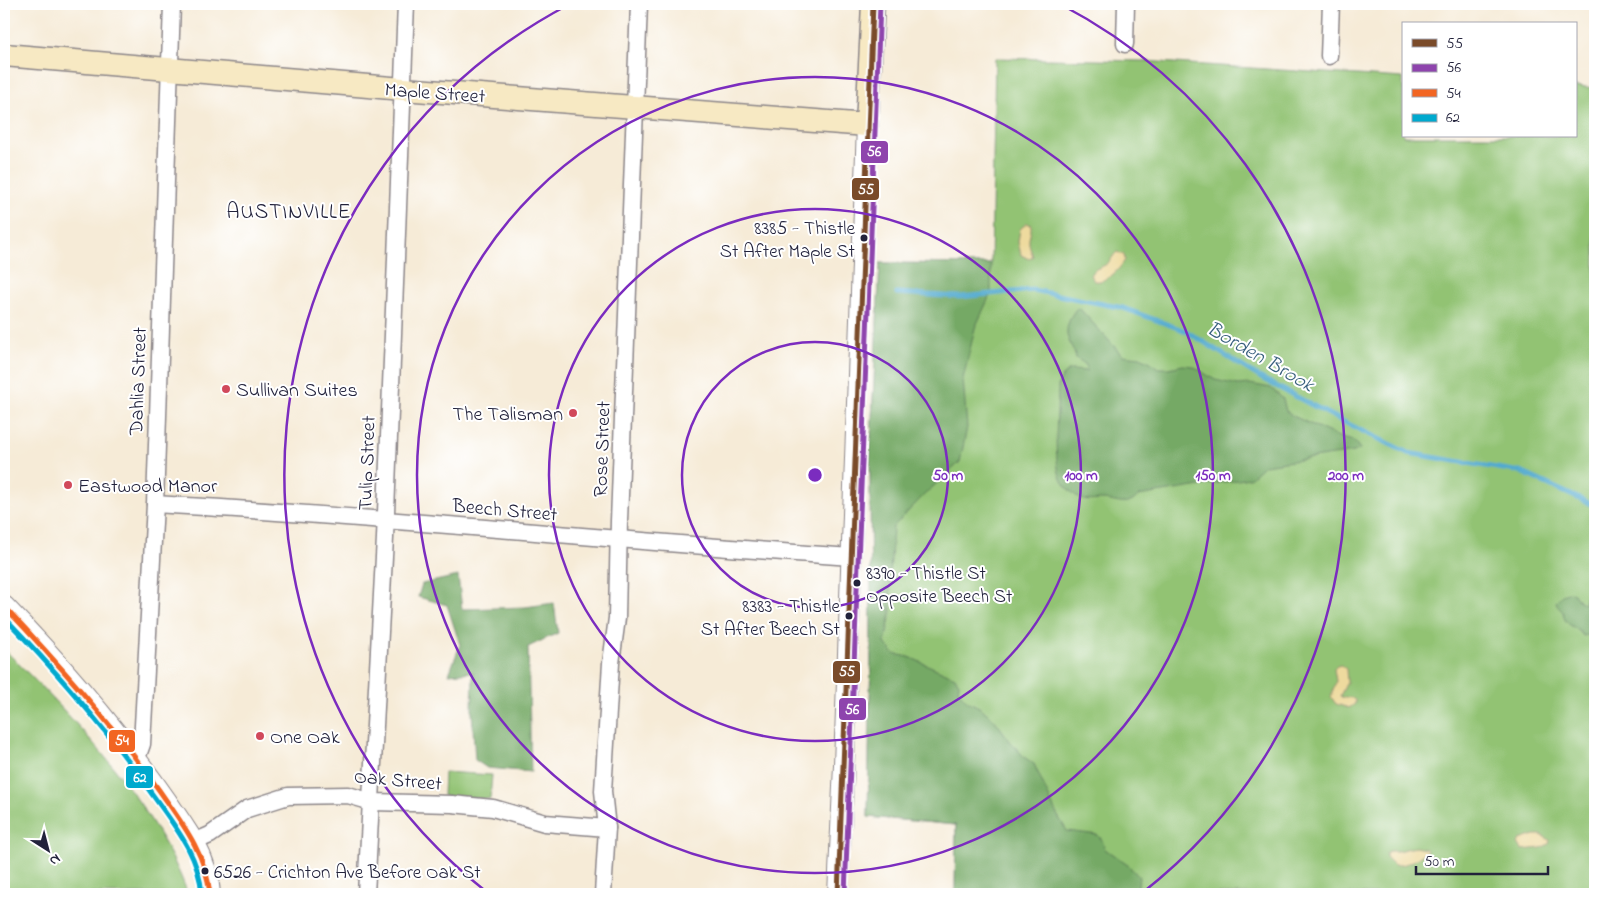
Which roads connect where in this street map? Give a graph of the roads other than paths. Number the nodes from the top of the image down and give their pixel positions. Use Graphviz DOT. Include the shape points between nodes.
graph roads {
  1 [pos="172,4"];
  2 [pos="406,4"];
  3 [pos="639,4"];
  4 [pos="873,4"];
  5 [pos="1126,4"];
  6 [pos="1331,4"];
  7 [pos="1125,44"];
  8 [pos="4,55"];
  9 [pos="1329,56"];
  10 [pos="170,70"];
  11 [pos="402,89"];
  12 [pos="635,107"];
  13 [pos="867,125"];
  14 [pos="155,504"];
  15 [pos="386,520"];
  16 [pos="618,540"];
  17 [pos="851,557"];
  18 [pos="4,606"];
  19 [pos="137,758"];
  20 [pos="372,802"];
  21 [pos="607,828"];
  22 [pos="194,842"];
  23 [pos="210,894"];
  24 [pos="366,894"];
  25 [pos="603,894"];
  26 [pos="838,894"];
  1 -- 10 [label="street, Dahlia Street"];
  2 -- 11 [label="street, Tulip Street"];
  3 -- 12 [label="street, Rose Street"];
  4 -- 13 [label="main road"];
  5 -- 7 [label="street"];
  6 -- 9 [label="street"];
  8 -- 10 [label="main road, Maple Street"];
  10 -- 11 [label="main road, Maple Street"];
  10 -- 14 [label="street, Dahlia Street"];
  11 -- 12 [label="main road, Maple Street"];
  11 -- 15 [label="street, Tulip Street"];
  12 -- 13 [label="main road, Maple Street"];
  12 -- 16 [label="street, Rose Street"];
  13 -- 17 [label="street"];
  14 -- 15 [label="street, Beech Street"];
  14 -- 19 [label="street, Dahlia Street" via="142,744"];
  15 -- 16 [label="street, Beech Street"];
  15 -- 20 [label="street, Tulip Street"];
  16 -- 17 [label="street, Beech Street"];
  16 -- 21 [label="street, Rose Street" via="618,618 611,663 603,791"];
  17 -- 26 [label="street"];
  18 -- 19 [label="street" via="50,653"];
  19 -- 22 [label="street"];
  20 -- 21 [label="street, Oak Street" via="493,808 545,823"];
  20 -- 22 [label="street, Oak Street" via="348,795 288,796 247,809 210,835"];
  20 -- 24 [label="street, Tulip Street"];
  21 -- 25 [label="street, Rose Street"];
  22 -- 23 [label="street" via="201,856"];
}
